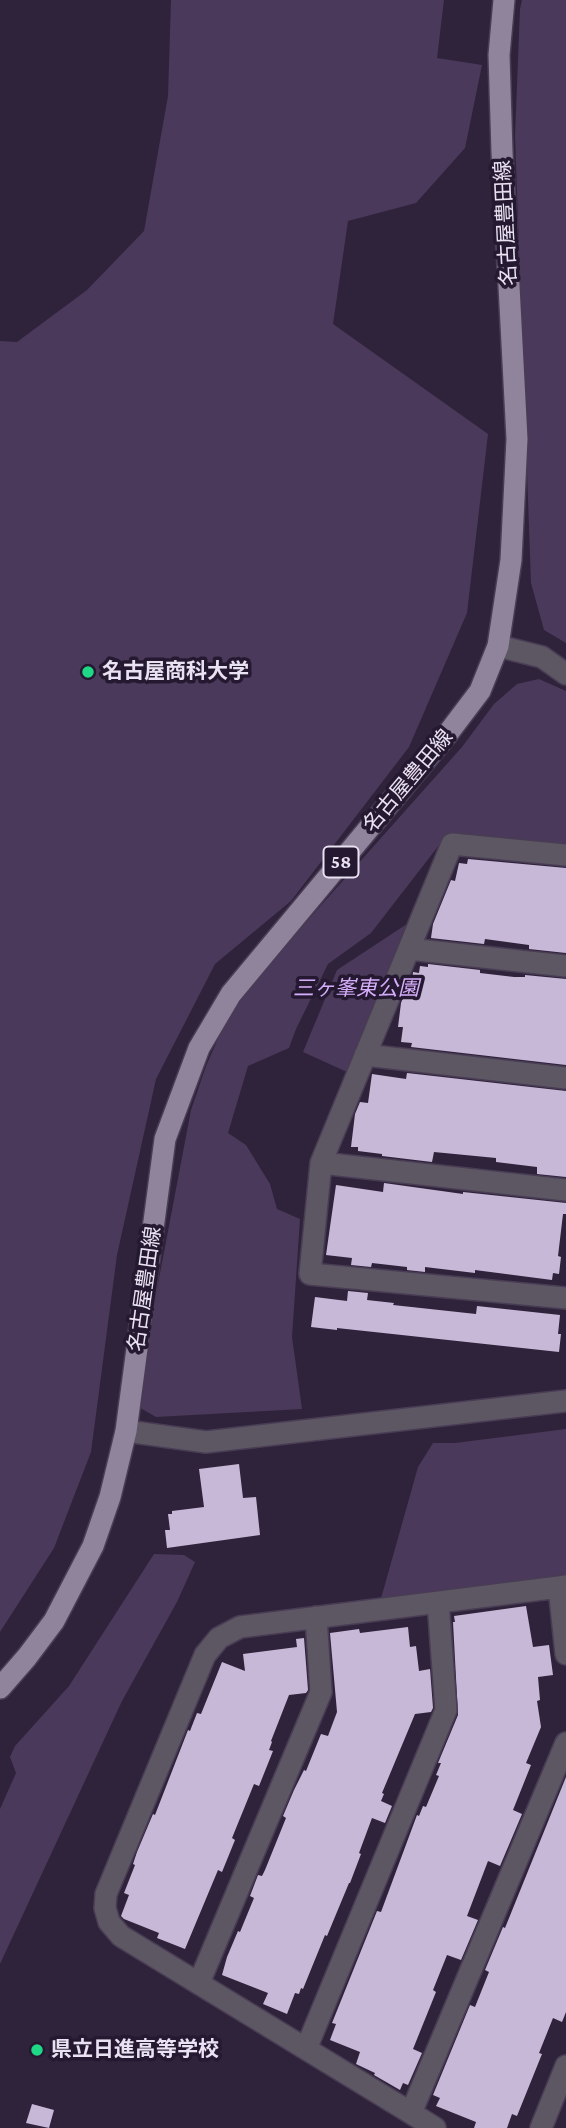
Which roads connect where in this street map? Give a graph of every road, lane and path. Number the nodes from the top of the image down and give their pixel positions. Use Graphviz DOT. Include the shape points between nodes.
graph roads {
  1 [pos="505,0"];
  2 [pos="498,646"];
  3 [pos="566,674"];
  4 [pos="566,855"];
  5 [pos="409,949"];
  6 [pos="566,965"];
  7 [pos="365,1055"];
  8 [pos="566,1078"];
  9 [pos="321,1163"];
  10 [pos="566,1190"];
  11 [pos="566,1298"];
  12 [pos="566,1401"];
  13 [pos="126,1431"];
  14 [pos="563,1586"];
  15 [pos="438,1602"];
  16 [pos="316,1617"];
  17 [pos="566,1654"];
  18 [pos="0,1688"];
  19 [pos="566,1743"];
  20 [pos="199,1983"];
  21 [pos="306,2049"];
  22 [pos="566,2066"];
  23 [pos="411,2113"];
  24 [pos="435,2128"];
  25 [pos="541,2128"];
  1 -- 2 [label="main road, 名古屋豊田線 / 58" via="500,69 517,439 511,560"];
  2 -- 3 [label="street" via="542,657"];
  2 -- 13 [label="main road, 名古屋豊田線 / 58" via="480,691 457,722 231,994 199,1048 166,1139"];
  4 -- 5 [label="street" via="452,844"];
  5 -- 6 [label="street"];
  5 -- 7 [label="street"];
  7 -- 8 [label="street"];
  7 -- 9 [label="street"];
  9 -- 10 [label="street"];
  9 -- 11 [label="street" via="310,1274"];
  12 -- 13 [label="street" via="206,1442"];
  13 -- 18 [label="main road, 名古屋豊田線 / 58" via="110,1497 77,1580 54,1621"];
  14 -- 15 [label="street"];
  14 -- 17 [label="street"];
  15 -- 16 [label="street"];
  15 -- 21 [label="street" via="446,1710"];
  16 -- 20 [label="street" via="321,1692"];
  16 -- 20 [label="street" via="240,1627 219,1638 205,1655 106,1894 109,1922 121,1936"];
  19 -- 23 [label="street"];
  20 -- 21 [label="street"];
  21 -- 23 [label="street"];
  22 -- 25 [label="street"];
  23 -- 24 [label="street"];
}
